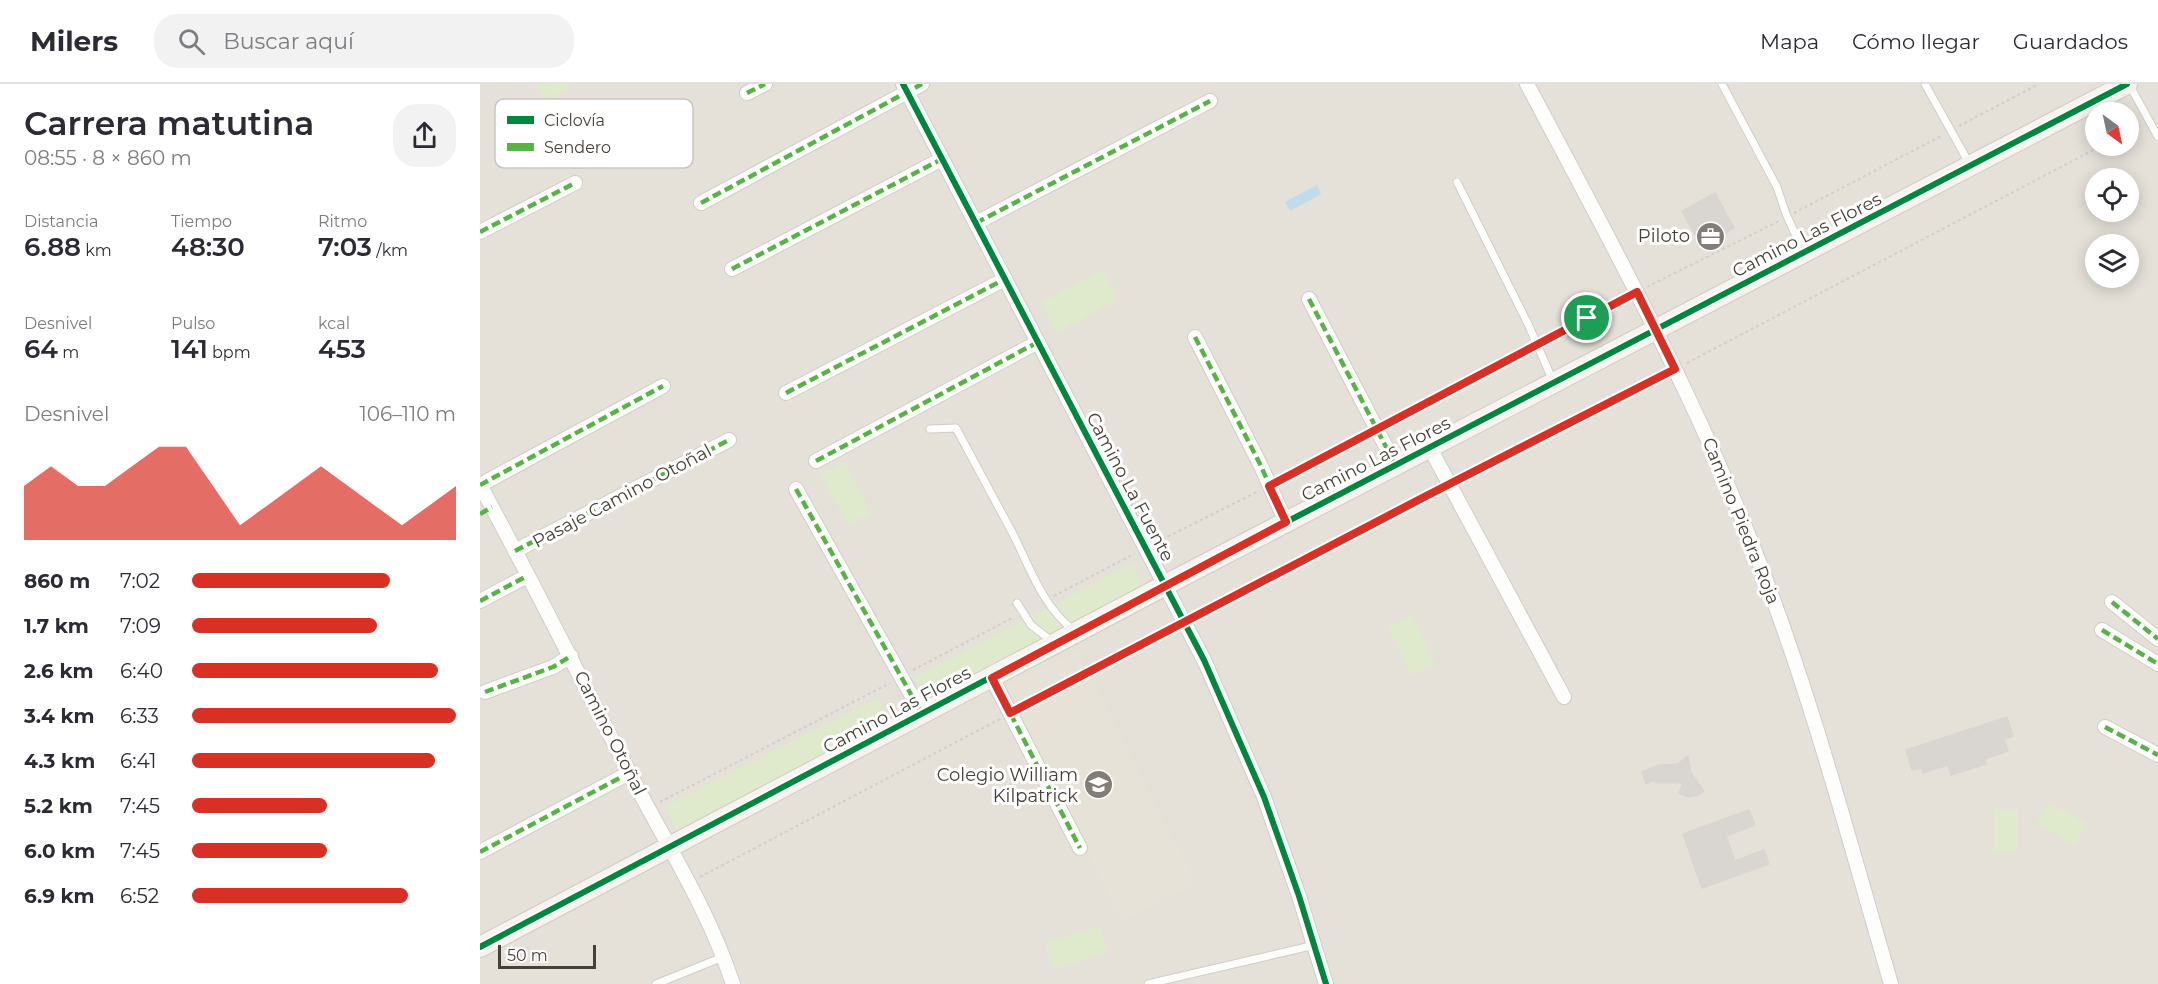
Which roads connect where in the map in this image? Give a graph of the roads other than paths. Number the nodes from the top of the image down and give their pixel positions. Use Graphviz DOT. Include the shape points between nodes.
graph roads {
  1 [pos="765,84"];
  2 [pos="922,84"];
  3 [pos="1527,84"];
  4 [pos="1722,84"];
  5 [pos="1925,84"];
  6 [pos="2128,84"];
  7 [pos="905,88"];
  8 [pos="747,93"];
  9 [pos="1210,101"];
  10 [pos="2158,137"];
  11 [pos="942,159"];
  12 [pos="1971,166"];
  13 [pos="1457,182"];
  14 [pos="575,183"];
  15 [pos="701,203"];
  16 [pos="976,223"];
  17 [pos="480,232"];
  18 [pos="1804,253"];
  19 [pos="732,268"];
  20 [pos="1005,279"];
  21 [pos="1309,298"];
  22 [pos="1656,330"];
  23 [pos="1195,337"];
  24 [pos="1038,342"];
  25 [pos="1554,383"];
  26 [pos="663,386"];
  27 [pos="786,393"];
  28 [pos="930,429"];
  29 [pos="729,440"];
  30 [pos="1430,448"];
  31 [pos="816,461"];
  32 [pos="1396,466"];
  33 [pos="480,485"];
  34 [pos="796,489"];
  35 [pos="486,511"];
  36 [pos="1286,522"];
  37 [pos="515,551"];
  38 [pos="527,576"];
  39 [pos="1165,586"];
  40 [pos="480,601"];
  41 [pos="2112,602"];
  42 [pos="1017,603"];
  43 [pos="2102,630"];
  44 [pos="1076,633"];
  45 [pos="2158,639"];
  46 [pos="1055,644"];
  47 [pos="570,656"];
  48 [pos="2158,664"];
  49 [pos="992,678"];
  50 [pos="485,692"];
  51 [pos="1564,697"];
  52 [pos="922,714"];
  53 [pos="2105,727"];
  54 [pos="2158,755"];
  55 [pos="630,773"];
  56 [pos="669,846"];
  57 [pos="1080,848"];
  58 [pos="480,852"];
  59 [pos="1315,945"];
  60 [pos="480,947"];
  61 [pos="723,956"];
  62 [pos="656,984"];
  63 [pos="733,984"];
  64 [pos="1148,984"];
  65 [pos="1326,984"];
  66 [pos="1891,984"];
  1 -- 8 [label="street"];
  2 -- 7 [label="street"];
  3 -- 22 [label="street, Camino Piedra Roja"];
  4 -- 18 [label="lane" via="1778,188"];
  5 -- 12 [label="lane"];
  6 -- 10 [label="lane"];
  6 -- 12 [label="street, Camino Las Flores"];
  7 -- 11 [label="street, Camino La Fuente"];
  7 -- 15 [label="street"];
  9 -- 16 [label="street"];
  11 -- 16 [label="street, Camino La Fuente"];
  11 -- 19 [label="street"];
  12 -- 18 [label="street, Camino Las Flores"];
  13 -- 25 [label="lane"];
  14 -- 17 [label="street"];
  16 -- 20 [label="street, Camino La Fuente"];
  18 -- 22 [label="street, Camino Las Flores"];
  20 -- 24 [label="street, Camino La Fuente"];
  20 -- 27 [label="street"];
  21 -- 32 [label="street"];
  22 -- 25 [label="street, Camino Las Flores"];
  22 -- 66 [label="street, Camino Piedra Roja" via="1731,493 1781,620"];
  23 -- 36 [label="street"];
  24 -- 31 [label="street"];
  24 -- 39 [label="street, Camino La Fuente"];
  25 -- 30 [label="street, Camino Las Flores"];
  26 -- 33 [label="street"];
  28 -- 44 [label="lane" via="956,428 1045,601 1057,618"];
  29 -- 37 [label="street, Pasaje Camino Otoñal"];
  30 -- 32 [label="street, Camino Las Flores"];
  30 -- 51 [label="street"];
  32 -- 36 [label="street, Camino Las Flores"];
  33 -- 35 [label="street, Camino Otoñal"];
  34 -- 52 [label="street"];
  35 -- 37 [label="street, Camino Otoñal"];
  36 -- 39 [label="street, Camino Las Flores"];
  37 -- 38 [label="street, Camino Otoñal"];
  38 -- 40 [label="street, Pasaje Camino Otoñal"];
  38 -- 47 [label="street, Camino Otoñal"];
  39 -- 44 [label="street, Camino Las Flores"];
  39 -- 59 [label="street, Camino La Fuente" via="1222,699 1264,797"];
  41 -- 45 [label="street"];
  42 -- 46 [label="lane" via="1031,625"];
  43 -- 48 [label="street"];
  44 -- 46 [label="street, Camino Las Flores"];
  46 -- 49 [label="street, Camino Las Flores"];
  47 -- 50 [label="street" via="553,667"];
  47 -- 55 [label="street, Camino Otoñal"];
  49 -- 52 [label="street, Camino Las Flores"];
  49 -- 57 [label="street"];
  52 -- 56 [label="street, Camino Las Flores"];
  53 -- 54 [label="street"];
  55 -- 56 [label="street, Camino Otoñal"];
  55 -- 58 [label="street"];
  56 -- 60 [label="street, Camino Las Flores"];
  56 -- 61 [label="street, Camino Otoñal" via="691,882"];
  59 -- 64 [label="lane"];
  59 -- 65 [label="street, Camino La Fuente"];
  61 -- 62 [label="lane"];
  61 -- 63 [label="street, Camino Otoñal"];
}
